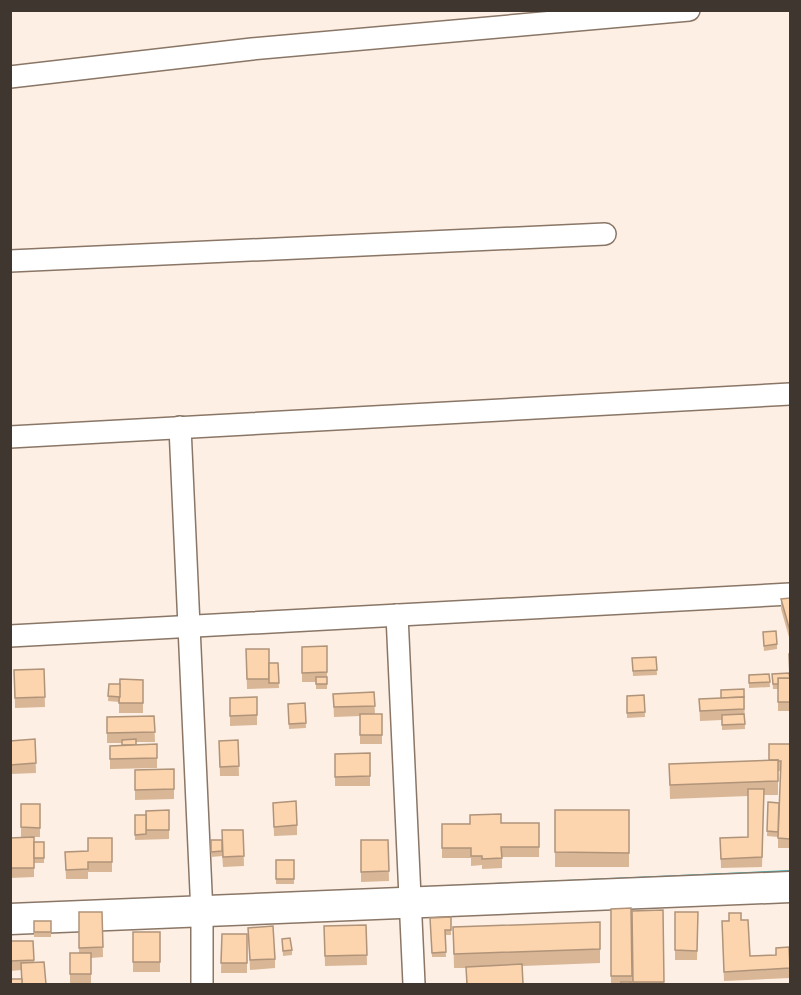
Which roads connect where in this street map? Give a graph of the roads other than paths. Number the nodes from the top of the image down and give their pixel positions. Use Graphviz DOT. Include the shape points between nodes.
graph roads {
  1 [pos="689,10"];
  2 [pos="10,77"];
  3 [pos="605,234"];
  4 [pos="10,261"];
  5 [pos="790,394"];
  6 [pos="180,427"];
  7 [pos="10,437"];
  8 [pos="790,594"];
  9 [pos="397,615"];
  10 [pos="187,626"];
  11 [pos="10,636"];
  12 [pos="790,887"];
  13 [pos="409,903"];
  14 [pos="202,911"];
  15 [pos="10,919"];
  16 [pos="202,984"];
  17 [pos="414,984"];
  1 -- 2 [label="street" via="252,49"];
  3 -- 4 [label="street"];
  5 -- 6 [label="street"];
  6 -- 7 [label="street"];
  6 -- 10 [label="street"];
  8 -- 9 [label="street"];
  9 -- 10 [label="street"];
  9 -- 13 [label="street"];
  10 -- 11 [label="street"];
  10 -- 14 [label="street"];
  12 -- 13 [label="street"];
  13 -- 14 [label="street"];
  13 -- 17 [label="street"];
  14 -- 15 [label="street"];
  14 -- 16 [label="street"];
}
